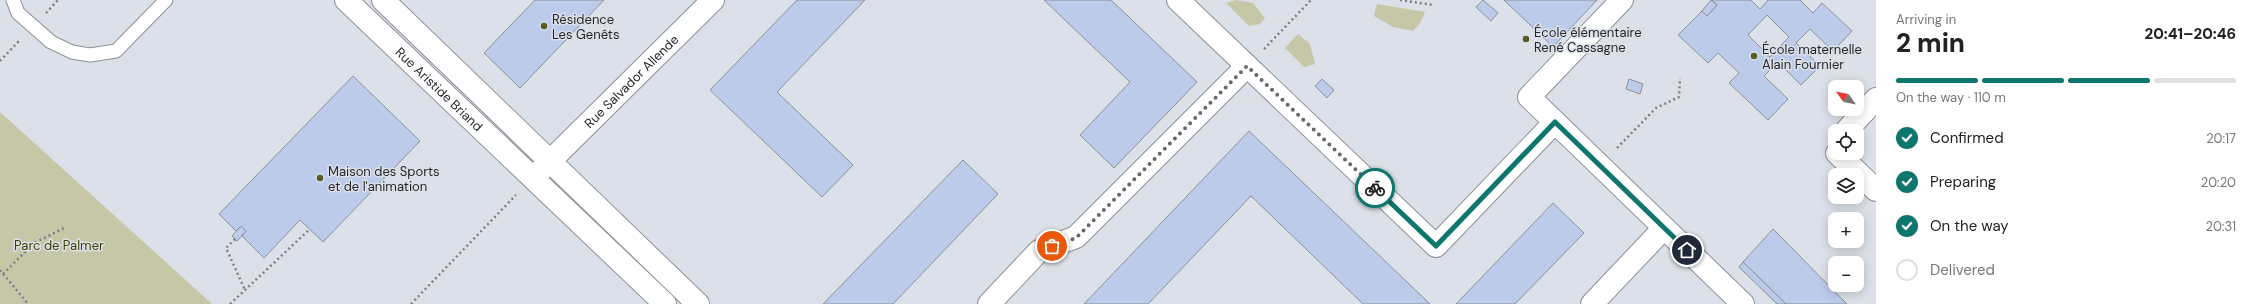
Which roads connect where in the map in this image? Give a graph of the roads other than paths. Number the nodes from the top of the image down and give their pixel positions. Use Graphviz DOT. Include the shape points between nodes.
graph roads {
  1 [pos="13,0"];
  2 [pos="166,0"];
  3 [pos="346,0"];
  4 [pos="383,0"];
  5 [pos="712,0"];
  6 [pos="1178,0"];
  7 [pos="1622,0"];
  8 [pos="1247,66"];
  9 [pos="1876,99"];
  10 [pos="1555,122"];
  11 [pos="1853,124"];
  12 [pos="1844,160"];
  13 [pos="550,162"];
  14 [pos="534,178"];
  15 [pos="1876,190"];
  16 [pos="1664,228"];
  17 [pos="665,304"];
  18 [pos="698,304"];
  19 [pos="989,304"];
  20 [pos="1592,304"];
  21 [pos="1743,304"];
  1 -- 2 [label="lane" via="18,13 51,42 72,52 90,55 116,51"];
  3 -- 14 [label="street, Rue Aristide Briand"];
  4 -- 13 [label="street, Rue Aristide Briand"];
  5 -- 13 [label="street, Rue Salvador Allende"];
  6 -- 8 [label="street"];
  7 -- 10 [label="street" via="1529,97"];
  8 -- 10 [label="street" via="1436,246"];
  8 -- 19 [label="street" via="1076,238 1039,251"];
  9 -- 11 [label="street"];
  10 -- 16 [label="street"];
  12 -- 15 [label="street"];
  13 -- 14 [label="street"];
  13 -- 18 [label="street, Rue Aristide Briand"];
  14 -- 17 [label="street, Rue Aristide Briand"];
  16 -- 20 [label="street"];
  16 -- 21 [label="street"];
}
